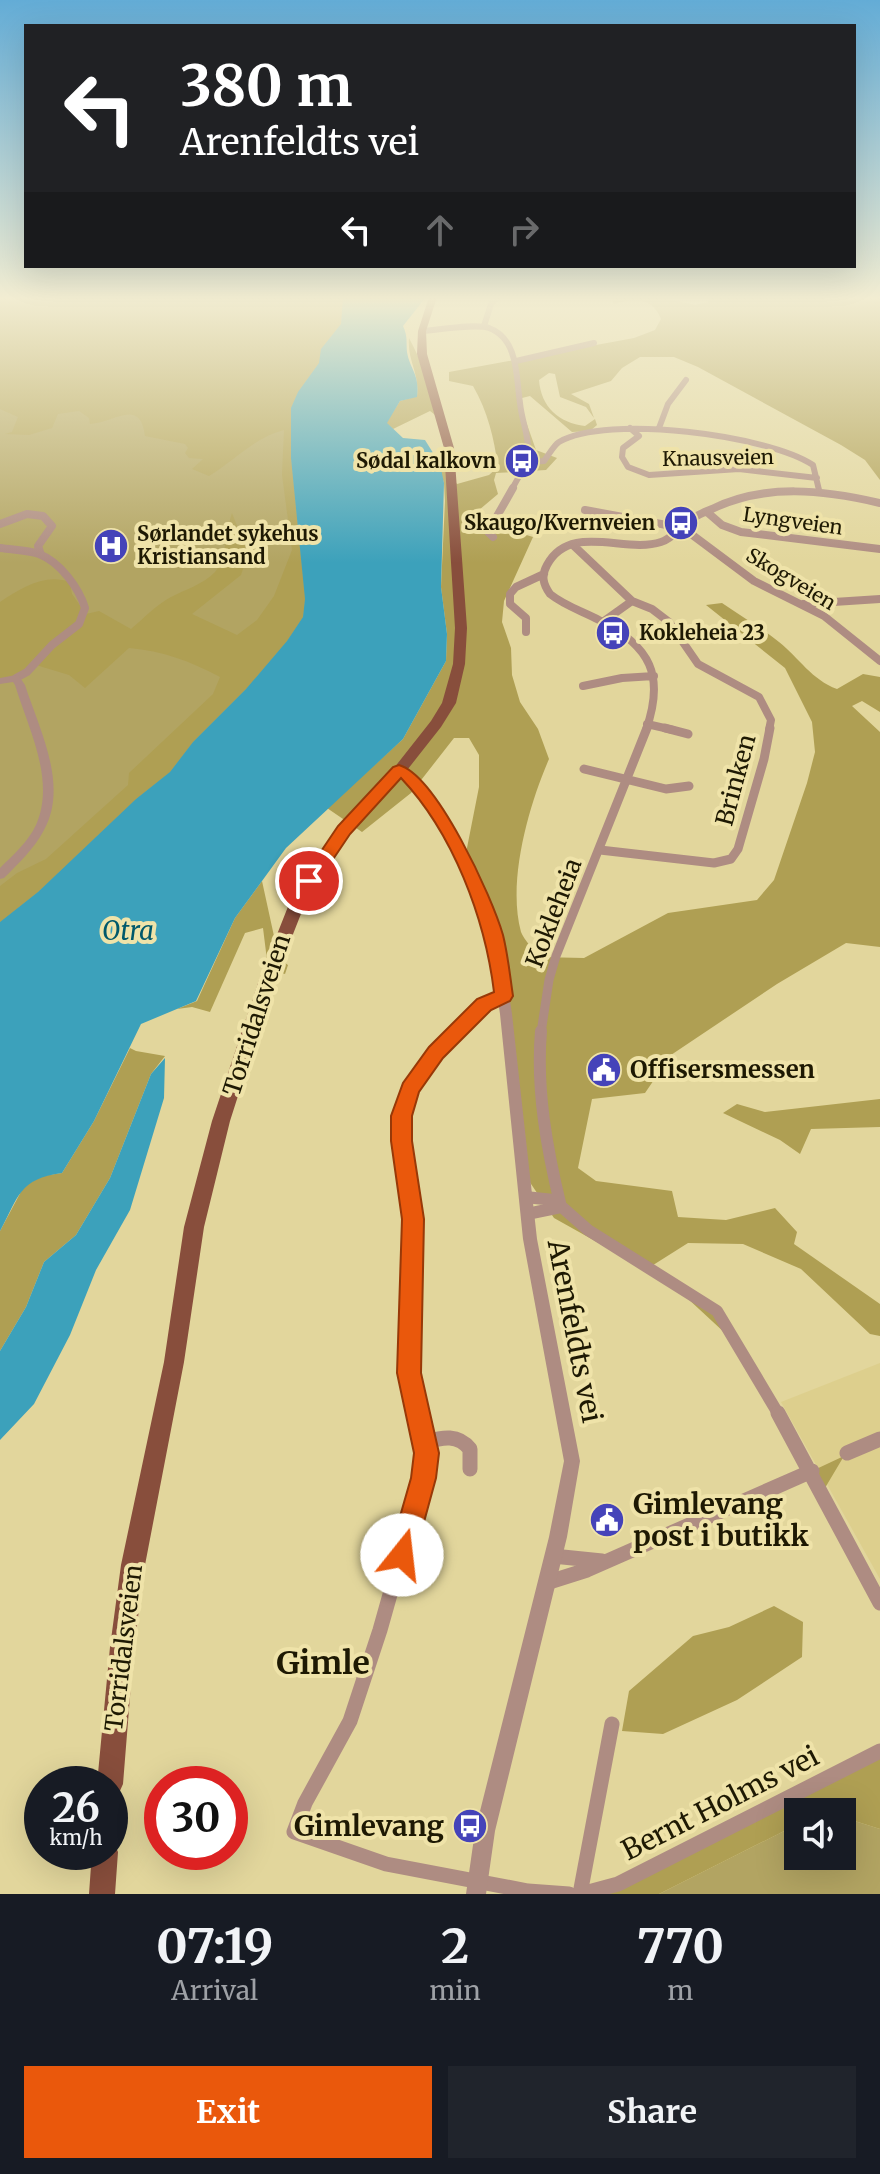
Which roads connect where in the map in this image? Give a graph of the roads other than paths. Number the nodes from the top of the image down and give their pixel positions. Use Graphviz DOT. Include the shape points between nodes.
graph roads {
  1 [pos="430,385"];
  2 [pos="518,385"];
  3 [pos="682,385"];
  4 [pos="630,428"];
  5 [pos="659,428"];
  6 [pos="528,462"];
  7 [pos="817,478"];
  8 [pos="819,490"];
  9 [pos="880,503"];
  10 [pos="585,510"];
  11 [pos="707,512"];
  12 [pos="0,524"];
  13 [pos="683,528"];
  14 [pos="493,537"];
  15 [pos="573,545"];
  16 [pos="0,548"];
  17 [pos="880,549"];
  18 [pos="41,555"];
  19 [pos="544,574"];
  20 [pos="880,599"];
  21 [pos="632,601"];
  22 [pos="801,604"];
  23 [pos="604,621"];
  24 [pos="526,632"];
  25 [pos="880,661"];
  26 [pos="654,676"];
  27 [pos="16,678"];
  28 [pos="0,681"];
  29 [pos="583,686"];
  30 [pos="647,724"];
  31 [pos="688,734"];
  32 [pos="584,769"];
  33 [pos="395,775"];
  34 [pos="627,780"];
  35 [pos="689,786"];
  36 [pos="600,850"];
  37 [pos="0,875"];
  38 [pos="504,996"];
  39 [pos="526,1206"];
  40 [pos="561,1207"];
  41 [pos="880,1439"];
  42 [pos="426,1442"];
  43 [pos="847,1453"];
  44 [pos="470,1469"];
  45 [pos="812,1471"];
  46 [pos="553,1556"];
  47 [pos="604,1561"];
  48 [pos="546,1583"];
  49 [pos="880,1603"];
  50 [pos="612,1724"];
  51 [pos="880,1751"];
  52 [pos="112,1766"];
  53 [pos="104,1870"];
  54 [pos="476,1887"];
  55 [pos="102,1894"];
  56 [pos="569,1894"];
  57 [pos="581,1894"];
  1 -- 33 [label="main road, Torridalsveien" via="449,448 461,648 449,703"];
  2 -- 6 [label="street" via="529,435"];
  3 -- 5 [label="street"];
  4 -- 5 [label="street"];
  4 -- 6 [label="street" via="572,437 555,445 544,461"];
  4 -- 7 [label="street, Knausveien" via="640,435 623,448 622,459 645,474 739,469"];
  5 -- 7 [label="street" via="788,450 813,465"];
  6 -- 14 [label="street" via="490,525"];
  7 -- 8 [label="street"];
  8 -- 9 [label="street"];
  8 -- 11 [label="street" via="752,493"];
  10 -- 13 [label="street"];
  11 -- 13 [label="street"];
  11 -- 17 [label="street, Lyngveien" via="741,532"];
  12 -- 18 [label="street" via="27,514 43,516 52,526 38,546"];
  13 -- 15 [label="street" via="656,544 598,540"];
  13 -- 22 [label="street, Skogveien" via="754,581"];
  15 -- 19 [label="street" via="555,555"];
  15 -- 21 [label="street, Brinken"];
  16 -- 18 [label="street"];
  18 -- 27 [label="street" via="77,589 86,609 29,673"];
  19 -- 23 [label="street" via="546,588 558,601"];
  19 -- 24 [label="street" via="510,594 510,604 526,618"];
  20 -- 22 [label="street"];
  21 -- 23 [label="street"];
  21 -- 36 [label="street, Brinken" via="673,626 698,664 759,697 771,725 731,859 714,863"];
  22 -- 25 [label="street, Skogveien"];
  23 -- 26 [label="street" via="641,651"];
  26 -- 29 [label="street"];
  26 -- 30 [label="street, Kokleheia" via="657,694"];
  27 -- 28 [label="street"];
  27 -- 37 [label="street" via="43,750 50,786 39,828"];
  30 -- 31 [label="street"];
  30 -- 34 [label="street, Kokleheia"];
  32 -- 34 [label="street"];
  33 -- 38 [label="street, Arenfeldts vei" via="418,789 436,811 480,897 494,935"];
  33 -- 52 [label="main road, Torridalsveien" via="330,848 291,916 204,1179 133,1565"];
  34 -- 35 [label="street" via="666,789"];
  34 -- 36 [label="street, Kokleheia"];
  36 -- 40 [label="street, Kokleheia" via="550,977 541,1029 542,1110"];
  38 -- 39 [label="street, Arenfeldts vei"];
  38 -- 42 [label="street" via="484,1004 436,1052 410,1089 402,1116 413,1219 409,1373"];
  39 -- 40 [label="street" via="547,1212"];
  39 -- 46 [label="street, Arenfeldts vei" via="572,1461"];
  40 -- 45 [label="street" via="588,1230 717,1311"];
  41 -- 43 [label="street"];
  42 -- 44 [label="street" via="461,1439 470,1449"];
  42 -- 54 [label="street" via="424,1478 350,1721 294,1832 386,1864"];
  45 -- 47 [label="street"];
  45 -- 49 [label="street"];
  46 -- 47 [label="street"];
  46 -- 48 [label="street, Arenfeldts vei"];
  47 -- 48 [label="street"];
  48 -- 54 [label="street, Arenfeldts vei"];
  50 -- 57 [label="street"];
  51 -- 57 [label="street, Bernt Holms vei" via="618,1884"];
  53 -- 55 [label="main road"];
  54 -- 56 [label="street"];
}
